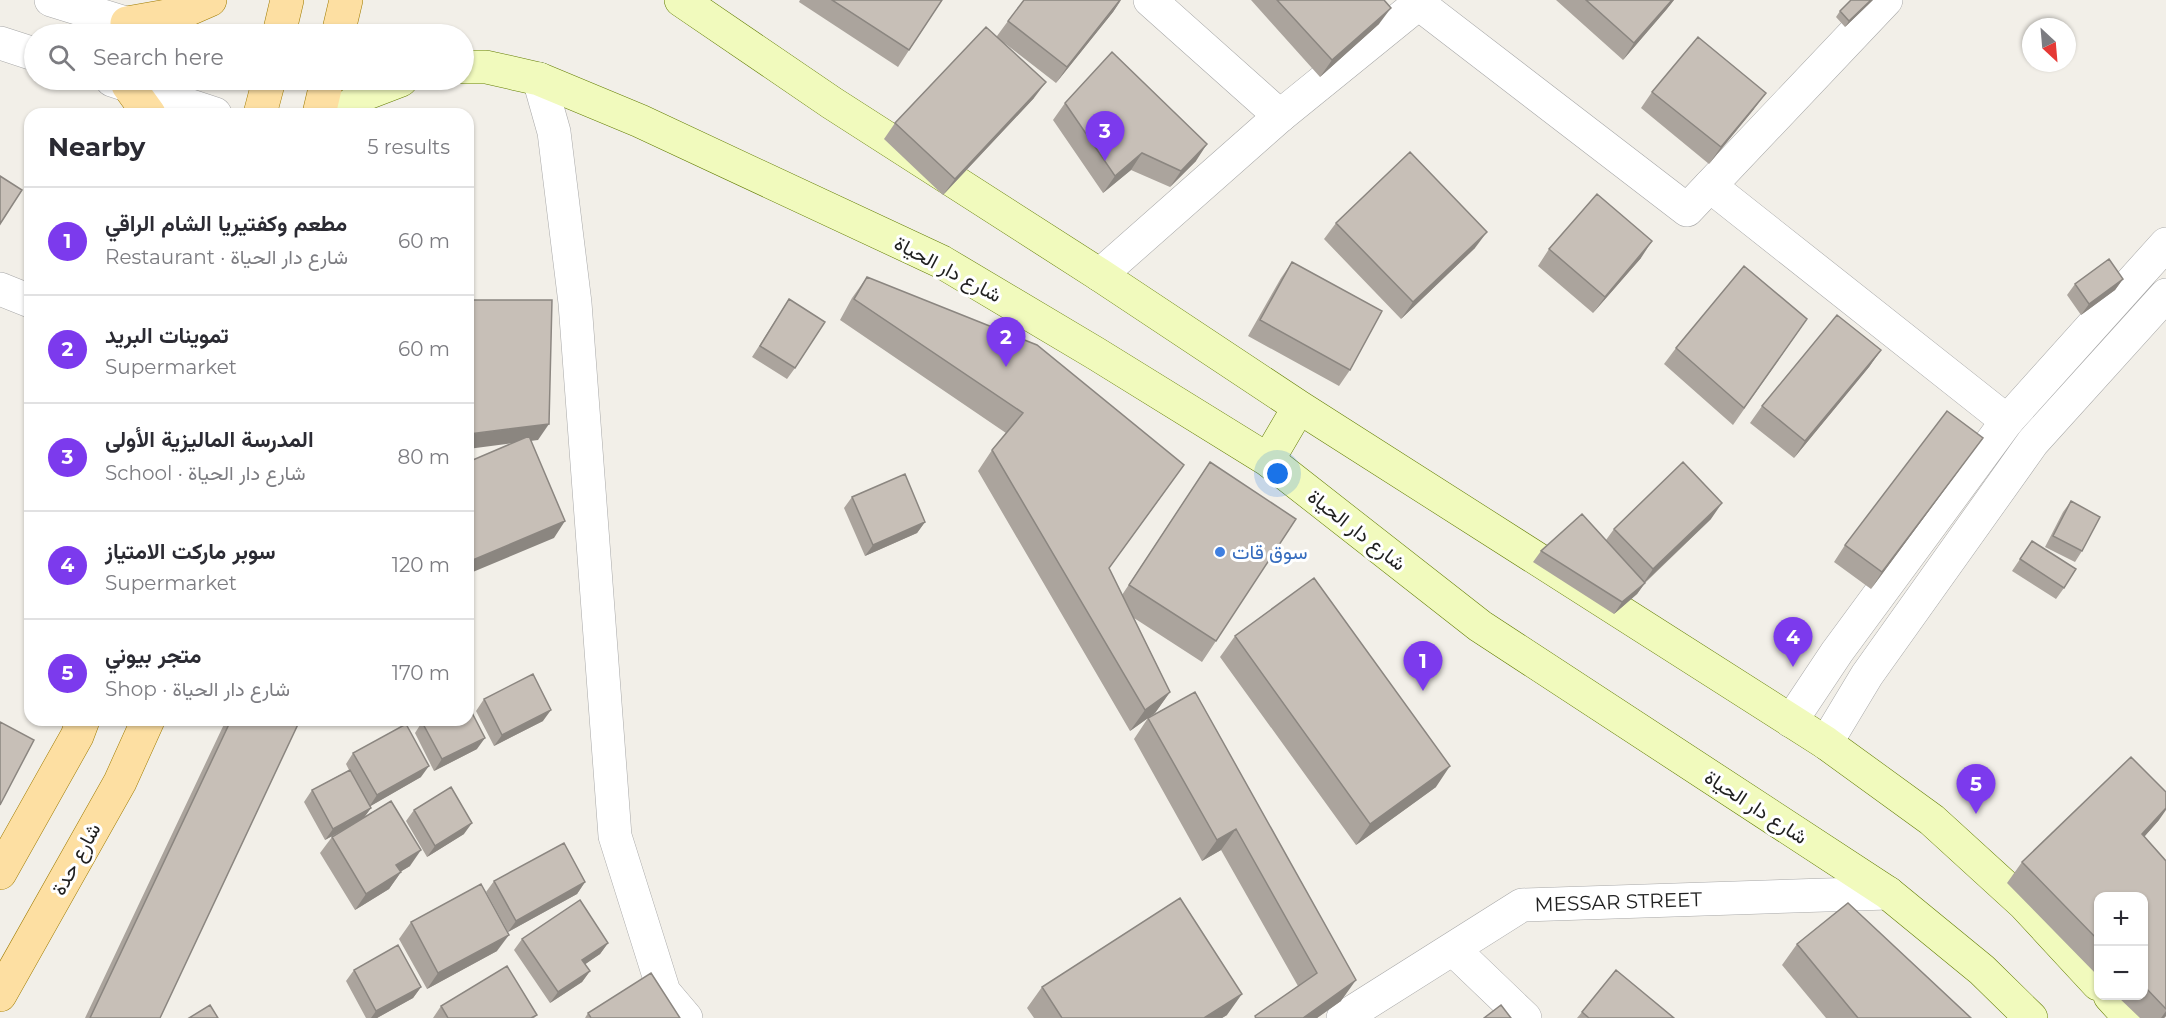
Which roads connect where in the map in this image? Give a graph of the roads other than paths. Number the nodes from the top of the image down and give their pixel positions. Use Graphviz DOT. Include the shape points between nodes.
graph roads {
  1 [pos="51,0"];
  2 [pos="210,0"];
  3 [pos="287,0"];
  4 [pos="346,0"];
  5 [pos="681,0"];
  6 [pos="1150,0"];
  7 [pos="1886,0"];
  8 [pos="1421,2"];
  9 [pos="127,23"];
  10 [pos="130,24"];
  11 [pos="281,24"];
  12 [pos="340,24"];
  13 [pos="0,43"];
  14 [pos="24,51"];
  15 [pos="474,67"];
  16 [pos="539,79"];
  17 [pos="127,90"];
  18 [pos="144,90"];
  19 [pos="266,90"];
  20 [pos="325,90"];
  21 [pos="375,90"];
  22 [pos="144,108"];
  23 [pos="197,108"];
  24 [pos="262,108"];
  25 [pos="320,108"];
  26 [pos="346,108"];
  27 [pos="1280,116"];
  28 [pos="1710,186"];
  29 [pos="2166,244"];
  30 [pos="1100,275"];
  31 [pos="0,289"];
  32 [pos="2166,295"];
  33 [pos="24,299"];
  34 [pos="1299,407"];
  35 [pos="2007,421"];
  36 [pos="1268,460"];
  37 [pos="1791,721"];
  38 [pos="81,726"];
  39 [pos="145,726"];
  40 [pos="1826,743"];
  41 [pos="1,868"];
  42 [pos="1888,893"];
  43 [pos="1454,950"];
  44 [pos="2094,980"];
  45 [pos="0,995"];
  46 [pos="2114,1000"];
  47 [pos="686,1018"];
  48 [pos="1343,1018"];
  49 [pos="1525,1018"];
  50 [pos="2031,1018"];
  51 [pos="2130,1018"];
  1 -- 9 [label="street"];
  2 -- 9 [label="main road" via="178,14"];
  3 -- 11 [label="main road"];
  4 -- 12 [label="main road"];
  5 -- 30 [label="main road" via="832,103"];
  6 -- 27 [label="street"];
  7 -- 28 [label="street"];
  8 -- 27 [label="street"];
  8 -- 28 [label="street" via="1687,210"];
  9 -- 10 [label="street"];
  13 -- 14 [label="street"];
  15 -- 16 [label="main road, شارع دار الحياة"];
  16 -- 36 [label="main road, شارع دار الحياة" via="640,121 942,262"];
  16 -- 47 [label="street" via="554,132 575,303 615,836 664,992"];
  17 -- 22 [label="main road"];
  18 -- 23 [label="street"];
  19 -- 24 [label="main road"];
  20 -- 25 [label="main road"];
  21 -- 26 [label="main road"];
  27 -- 30 [label="street"];
  28 -- 35 [label="street"];
  29 -- 35 [label="street"];
  30 -- 34 [label="main road"];
  31 -- 33 [label="street"];
  32 -- 40 [label="street" via="2033,442 1867,675"];
  34 -- 36 [label="main road"];
  34 -- 37 [label="main road"];
  35 -- 37 [label="street"];
  36 -- 42 [label="main road, شارع دار الحياة" via="1480,626"];
  37 -- 40 [label="main road"];
  38 -- 41 [label="main road"];
  39 -- 45 [label="main road, شارع حدة" via="120,782"];
  40 -- 44 [label="main road" via="1932,820 2024,904"];
  42 -- 43 [label="street, MESSAR STREET" via="1522,904"];
  42 -- 50 [label="main road, شارع دار الحياة" via="1982,970"];
  43 -- 48 [label="street, MESSAR STREET"];
  43 -- 49 [label="street"];
  46 -- 51 [label="main road"];
}
